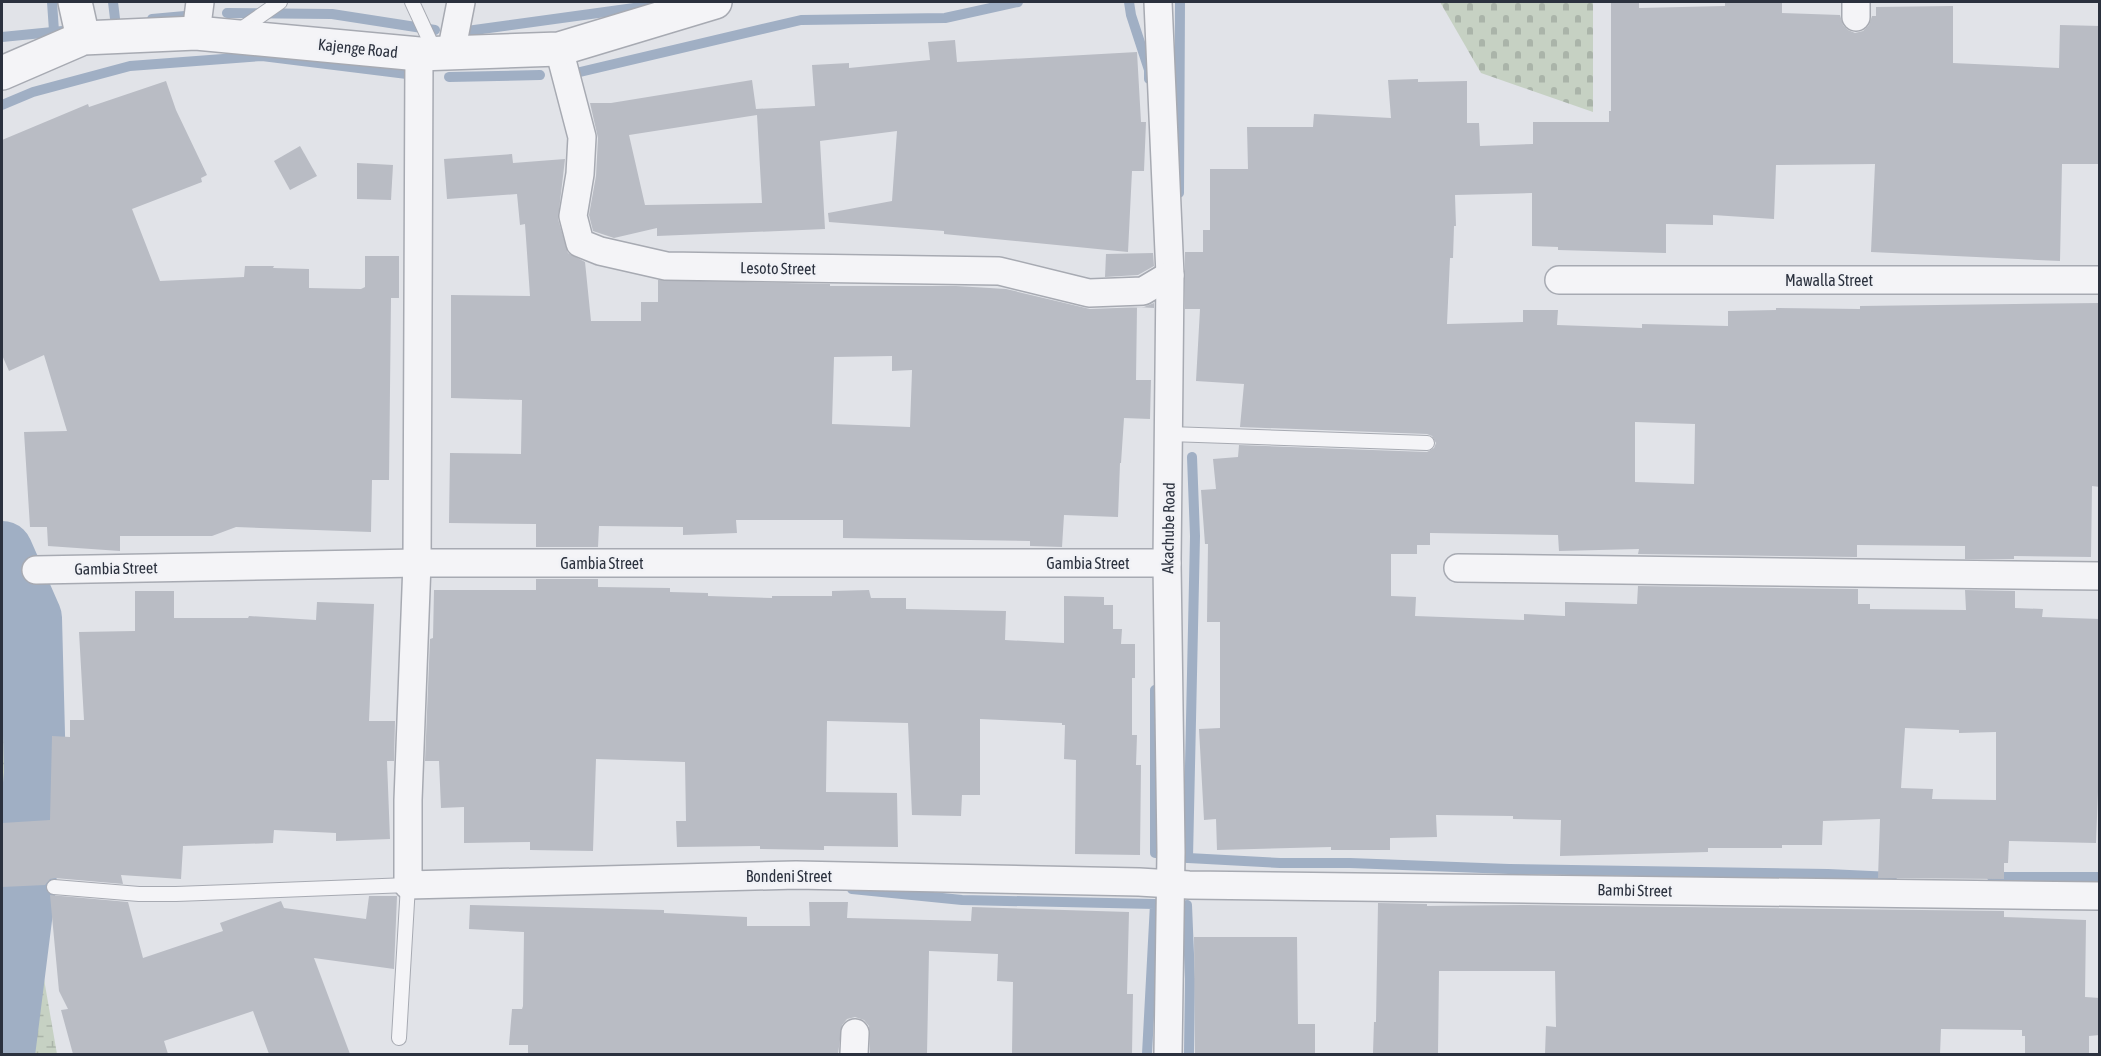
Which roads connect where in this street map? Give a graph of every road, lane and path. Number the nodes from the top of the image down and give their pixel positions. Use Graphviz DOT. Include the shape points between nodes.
graph roads {
  1 [pos="280,2"];
  2 [pos="412,2"];
  3 [pos="460,2"];
  4 [pos="715,2"];
  5 [pos="1158,2"];
  6 [pos="198,17"];
  7 [pos="80,19"];
  8 [pos="233,35"];
  9 [pos="559,49"];
  10 [pos="435,54"];
  11 [pos="2,73"];
  12 [pos="1170,275"];
  13 [pos="1559,280"];
  14 [pos="2100,280"];
  15 [pos="1169,435"];
  16 [pos="1427,443"];
  17 [pos="417,563"];
  18 [pos="1167,563"];
  19 [pos="1458,568"];
  20 [pos="36,570"];
  21 [pos="2100,576"];
  22 [pos="1170,883"];
  23 [pos="408,885"];
  24 [pos="54,887"];
  25 [pos="2100,896"];
  26 [pos="399,1038"];
  27 [pos="1168,1054"];
  1 -- 8 [label="lane"];
  2 -- 10 [label="lane"];
  3 -- 10 [label="street"];
  4 -- 9 [label="street, Kajenge Road"];
  5 -- 12 [label="street, Akachube Road"];
  6 -- 7 [label="street, Kajenge Road"];
  6 -- 8 [label="street, Kajenge Road"];
  7 -- 11 [label="street, Kajenge Road"];
  8 -- 10 [label="street, Kajenge Road"];
  9 -- 10 [label="street, Kajenge Road"];
  9 -- 12 [label="street, Lesoto Street" via="582,137 573,216 580,243 600,251 666,266 999,271 1089,293 1143,291"];
  10 -- 17 [label="street"];
  12 -- 15 [label="street, Akachube Road"];
  13 -- 14 [label="street, Mawalla Street"];
  15 -- 16 [label="lane"];
  15 -- 18 [label="street, Akachube Road"];
  17 -- 18 [label="street, Gambia Street"];
  17 -- 20 [label="street, Gambia Street"];
  17 -- 23 [label="street"];
  18 -- 22 [label="street, Akachube Road"];
  19 -- 21 [label="street"];
  22 -- 23 [label="street, Bondeni Street" via="796,875"];
  22 -- 25 [label="street, Bambi Street"];
  22 -- 27 [label="street, Akachube Road"];
  23 -- 24 [label="lane" via="176,894"];
  23 -- 26 [label="lane"];
}
